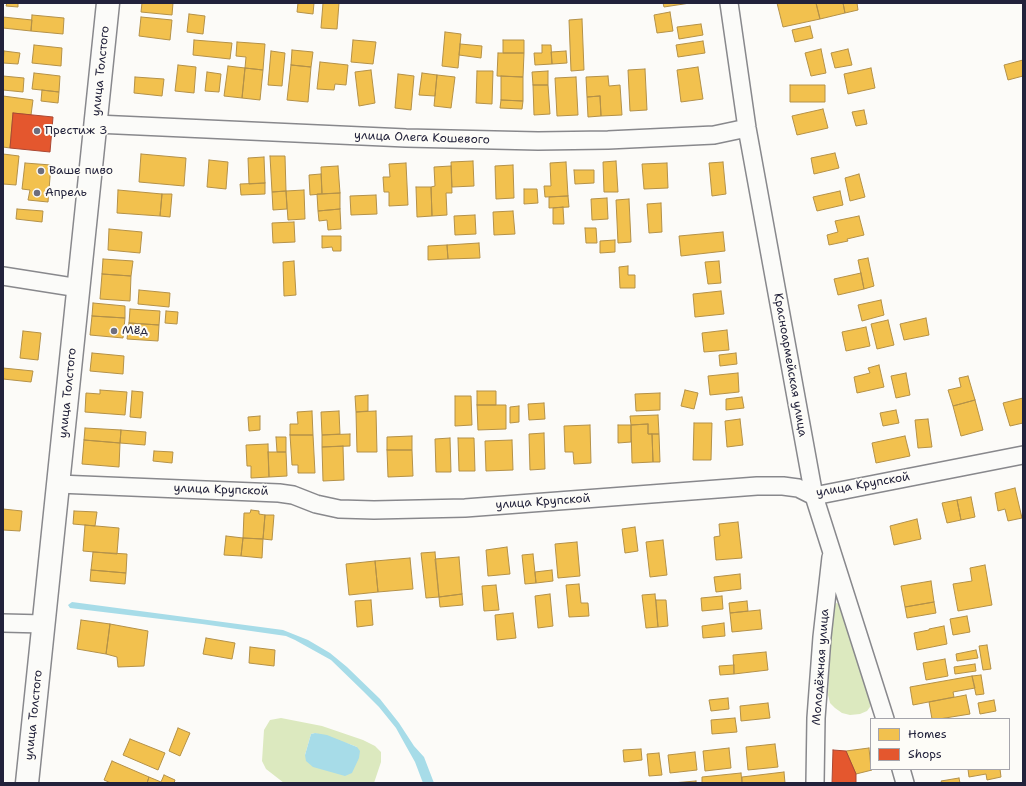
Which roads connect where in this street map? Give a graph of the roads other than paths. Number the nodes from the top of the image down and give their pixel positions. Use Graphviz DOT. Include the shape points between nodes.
graph roads {
  1 [pos="108,3"];
  2 [pos="729,3"];
  3 [pos="96,124"];
  4 [pos="747,128"];
  5 [pos="3,276"];
  6 [pos="79,288"];
  7 [pos="1023,455"];
  8 [pos="58,484"];
  9 [pos="814,496"];
  10 [pos="831,551"];
  11 [pos="3,623"];
  12 [pos="44,624"];
  13 [pos="885,718"];
  14 [pos="901,770"];
  15 [pos="27,783"];
  16 [pos="815,783"];
  17 [pos="905,783"];
  1 -- 3 [label="main road, улица Толстого"];
  2 -- 4 [label="street, Красноармейская улица"];
  3 -- 4 [label="street, улица Олега Кошевого" via="406,138 538,141 714,135"];
  3 -- 6 [label="main road, улица Толстого"];
  4 -- 9 [label="street, Красноармейская улица"];
  5 -- 6 [label="street"];
  6 -- 8 [label="main road, улица Толстого"];
  7 -- 9 [label="street, улица Крупской"];
  8 -- 9 [label="street, улица Крупской" via="279,492 338,509 374,510 465,508 757,486 798,488"];
  8 -- 12 [label="main road, улица Толстого"];
  9 -- 10 [label="street, Красноармейская улица"];
  10 -- 13 [label="street, Красноармейская улица"];
  10 -- 16 [label="street, Молодёжная улица" via="817,704"];
  11 -- 12 [label="street"];
  12 -- 15 [label="main road, улица Толстого"];
  14 -- 17 [label="street"];
}
